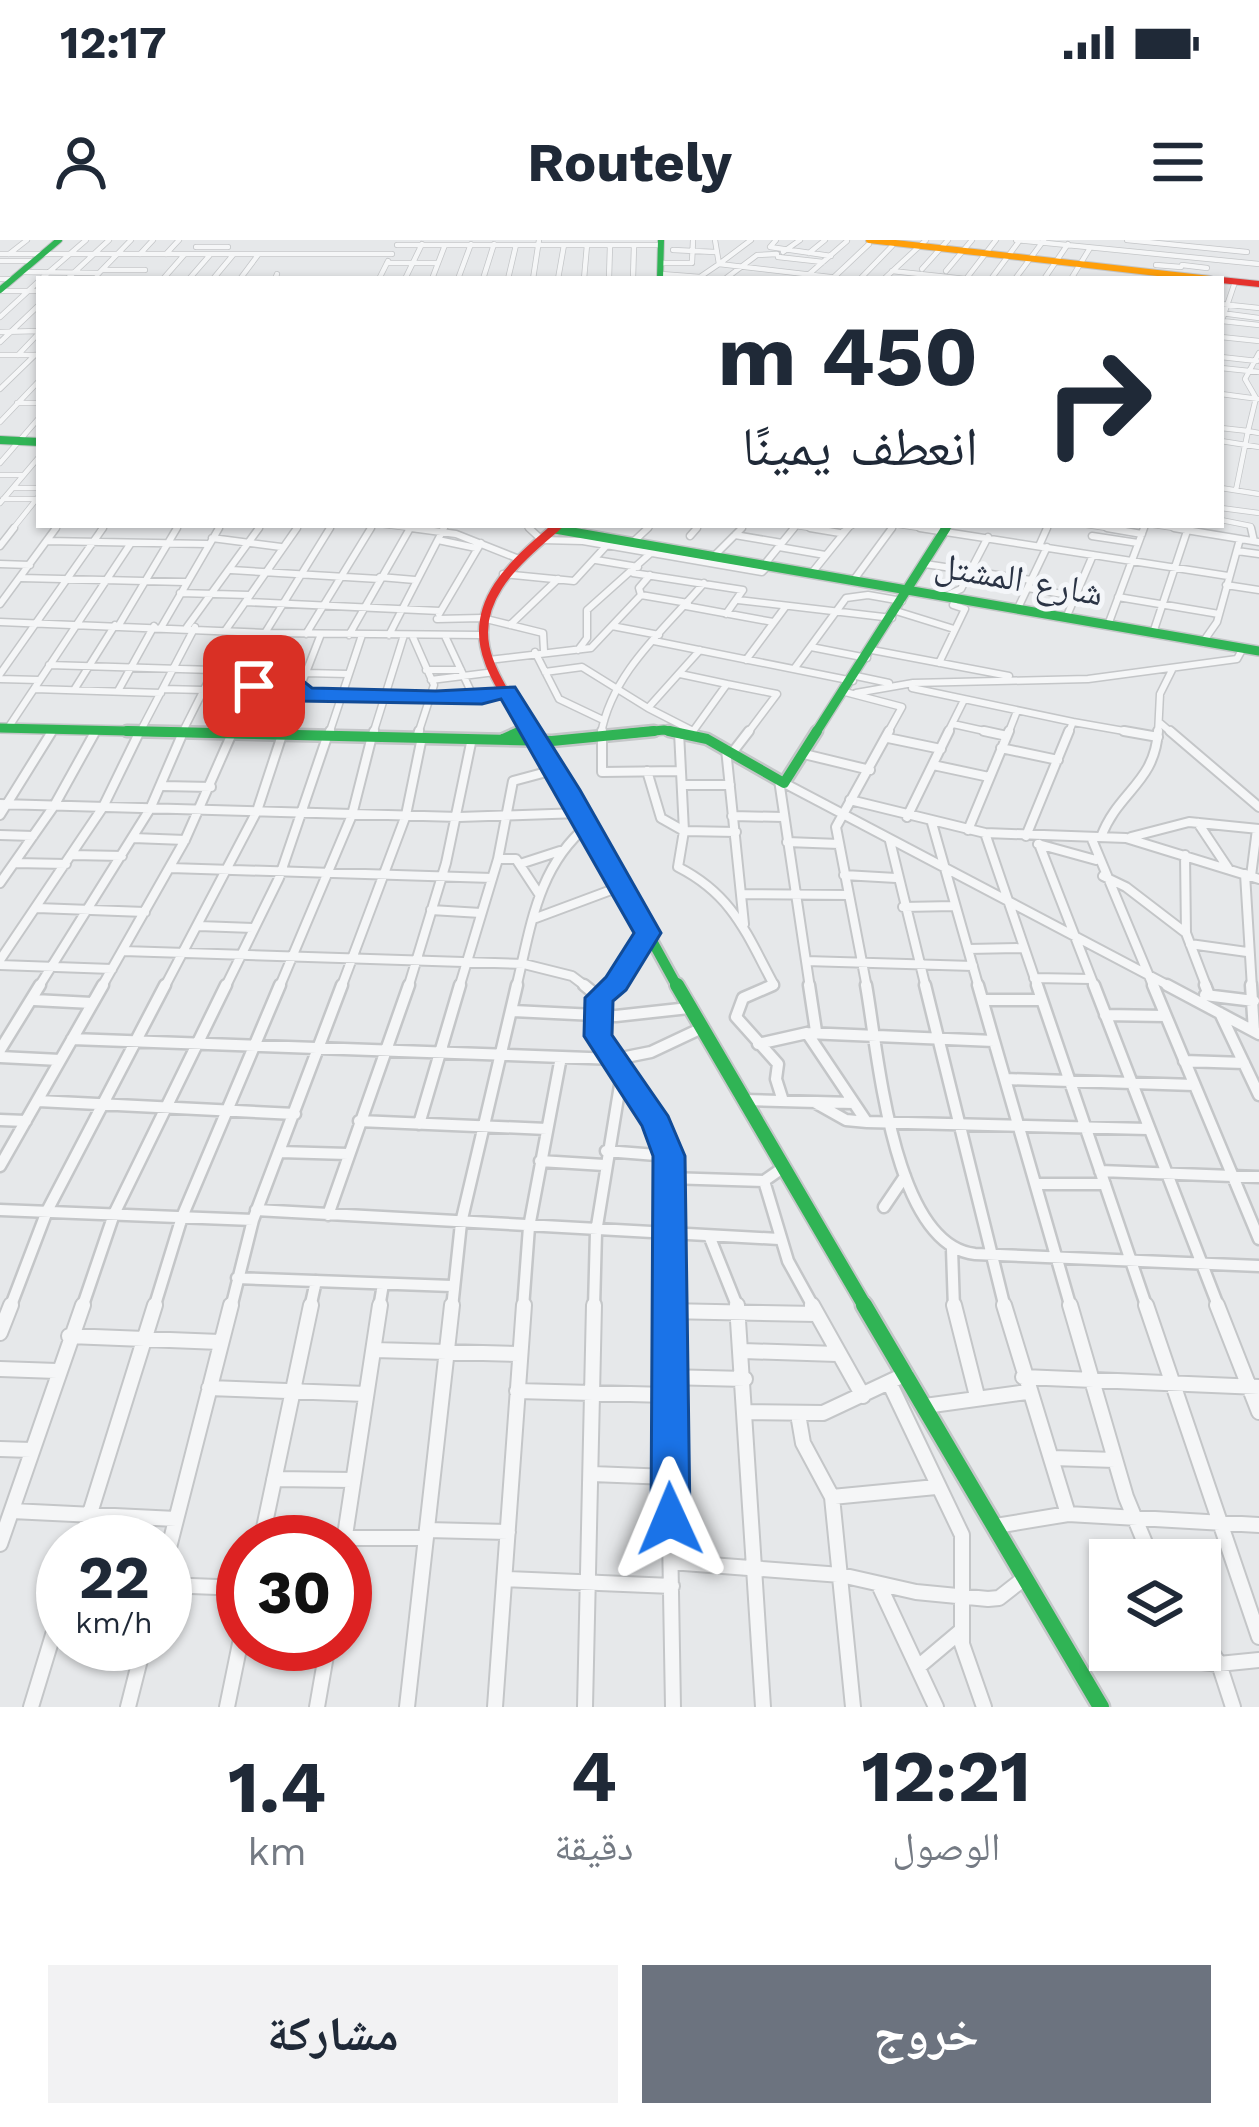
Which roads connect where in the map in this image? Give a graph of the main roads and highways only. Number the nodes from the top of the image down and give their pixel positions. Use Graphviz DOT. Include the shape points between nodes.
graph roads {
  1 [pos="59,240"];
  2 [pos="896,244"];
  3 [pos="921,244"];
  4 [pos="943,245"];
  5 [pos="863,249"];
  6 [pos="1103,272"];
  7 [pos="1130,273"];
  8 [pos="1156,273"];
  9 [pos="1181,273"];
  10 [pos="1206,275"];
  11 [pos="12,276"];
  12 [pos="1258,276"];
  13 [pos="1228,281"];
  14 [pos="0,291"];
  15 [pos="0,440"];
  16 [pos="36,442"];
  17 [pos="556,528"];
  18 [pos="559,528"];
  19 [pos="946,528"];
  20 [pos="900,605"];
  21 [pos="1259,651"];
  22 [pos="3,732"];
  23 [pos="90,732"];
  24 [pos="419,740"];
  25 [pos="538,743"];
  26 [pos="1101,1707"];
  1 -- 11 [label="main road"];
  2 -- 3 [label="main road"];
  2 -- 5 [label="main road"];
  3 -- 4 [label="main road"];
  4 -- 6 [label="main road" via="960,253 1082,261"];
  6 -- 7 [label="main road"];
  7 -- 8 [label="main road"];
  8 -- 9 [label="main road"];
  9 -- 10 [label="main road"];
  11 -- 14 [label="main road"];
  12 -- 13 [label="main road"];
  15 -- 16 [label="main road"];
  17 -- 25 [label="main road" via="503,574 482,618 492,666"];
  18 -- 20 [label="main road, شارع المشتل" via="854,581"];
  19 -- 20 [label="main road"];
  20 -- 21 [label="main road, شارع المشتل" via="950,598"];
  20 -- 25 [label="main road" via="781,782 688,732"];
  22 -- 23 [label="main road"];
  22 -- 23 [label="main road"];
  23 -- 24 [label="main road"];
  24 -- 25 [label="main road"];
  24 -- 25 [label="main road"];
  25 -- 26 [label="main road"];
}
